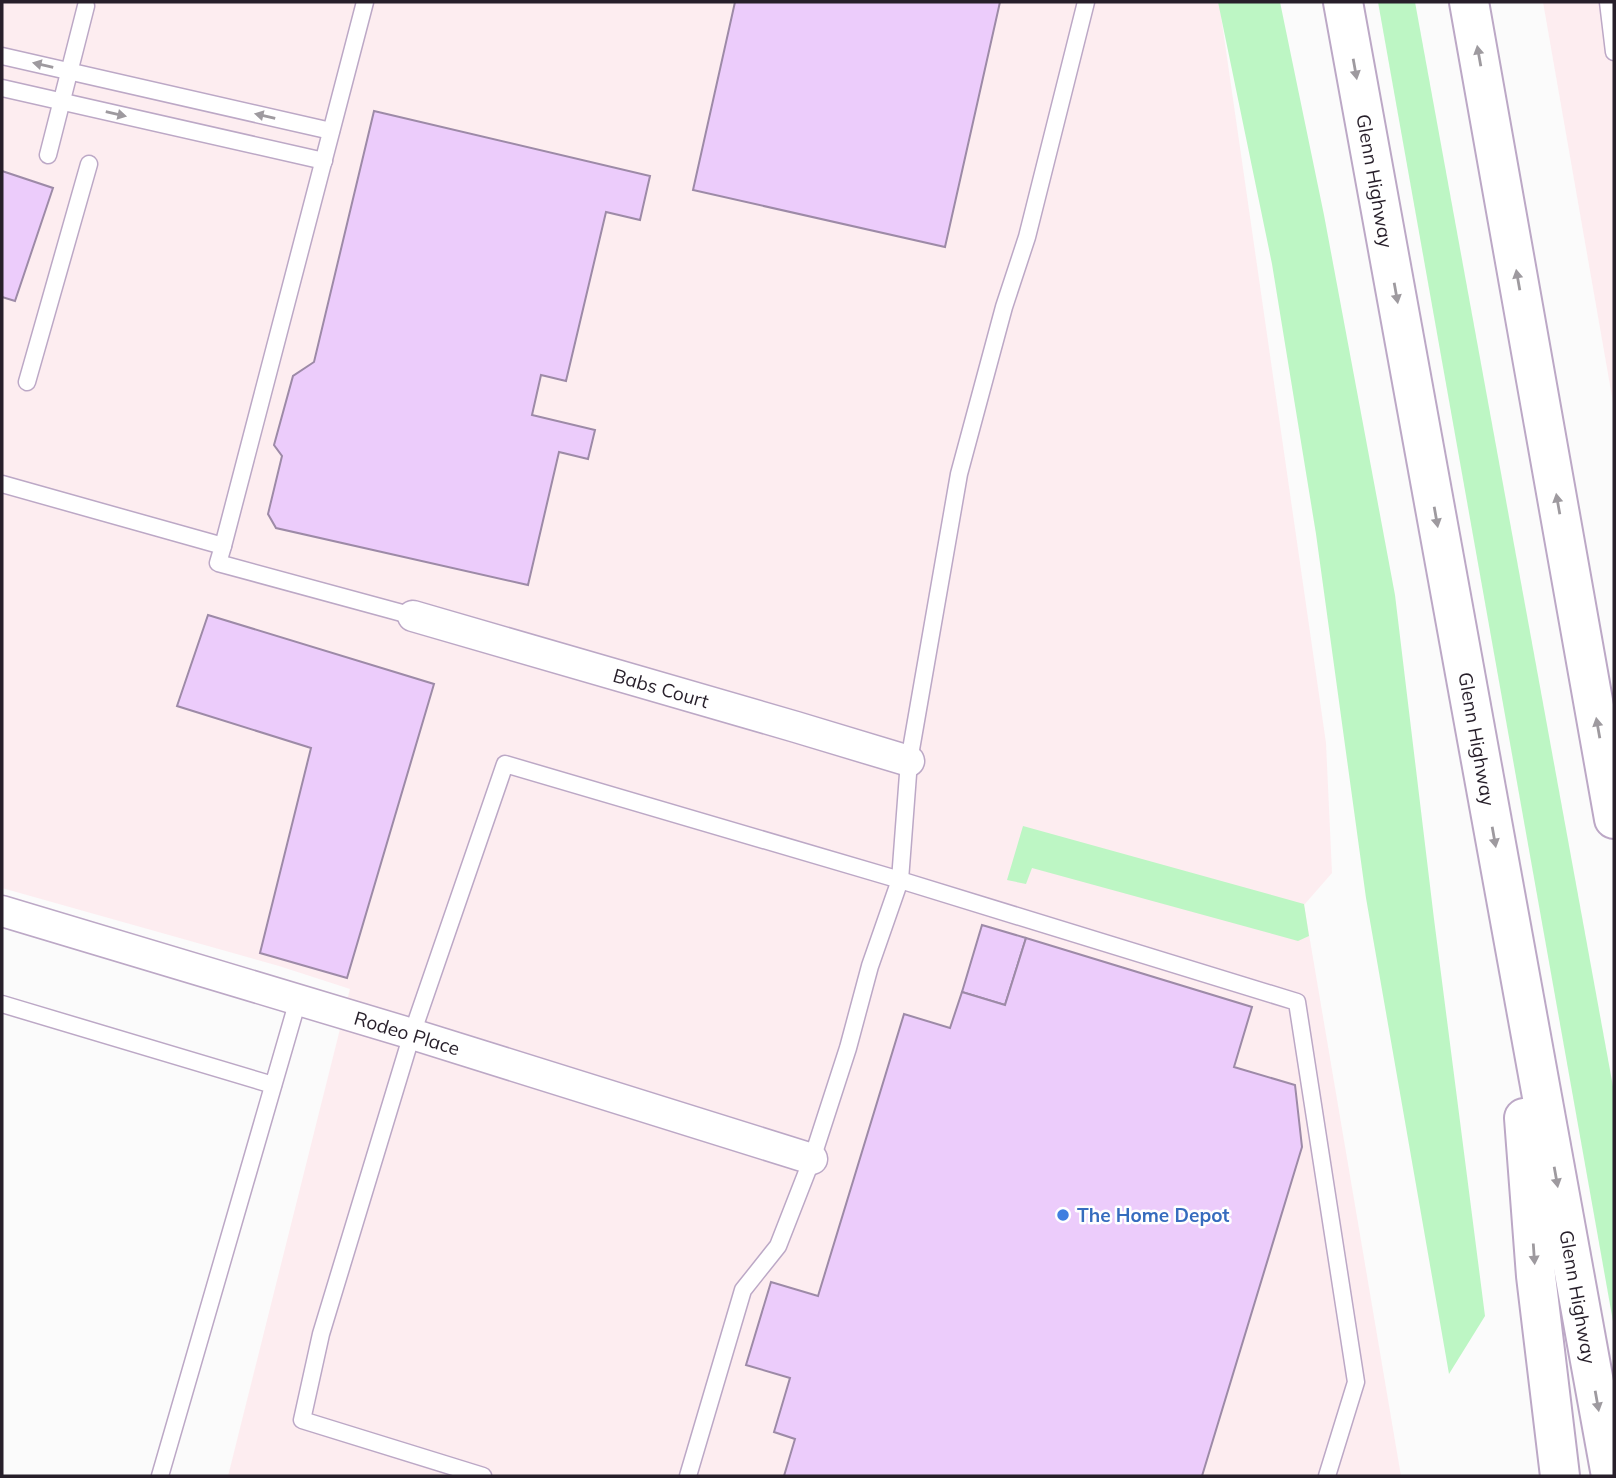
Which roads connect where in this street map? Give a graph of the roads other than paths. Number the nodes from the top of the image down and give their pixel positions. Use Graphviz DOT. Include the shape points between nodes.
graph roads {
  1 [pos="365,2"];
  2 [pos="1086,2"];
  3 [pos="1343,2"];
  4 [pos="1469,2"];
  5 [pos="1608,2"];
  6 [pos="86,6"];
  7 [pos="1614,52"];
  8 [pos="2,56"];
  9 [pos="69,71"];
  10 [pos="2,88"];
  11 [pos="62,101"];
  12 [pos="331,131"];
  13 [pos="48,155"];
  14 [pos="324,161"];
  15 [pos="89,164"];
  16 [pos="27,382"];
  17 [pos="2,484"];
  18 [pos="223,546"];
  19 [pos="413,616"];
  20 [pos="909,761"];
  21 [pos="1614,819"];
  22 [pos="901,880"];
  23 [pos="2,911"];
  24 [pos="1509,917"];
  25 [pos="298,1000"];
  26 [pos="2,1004"];
  27 [pos="412,1034"];
  28 [pos="273,1086"];
  29 [pos="812,1159"];
  30 [pos="160,1476"];
  31 [pos="483,1476"];
  32 [pos="688,1476"];
  33 [pos="1327,1476"];
  34 [pos="1560,1476"];
  35 [pos="1611,1476"];
  1 -- 12 [label="lane"];
  2 -- 20 [label="lane" via="1027,237 959,474"];
  3 -- 24 [label="highway, Glenn Highway, one-way"];
  21 -- 4 [label="highway, one-way"];
  5 -- 7 [label="lane"];
  6 -- 9 [label="lane"];
  9 -- 8 [label="lane, one-way"];
  9 -- 11 [label="lane"];
  12 -- 9 [label="lane, one-way"];
  10 -- 11 [label="lane"];
  11 -- 13 [label="lane"];
  11 -- 14 [label="lane, one-way"];
  12 -- 14 [label="lane"];
  14 -- 18 [label="lane"];
  15 -- 16 [label="lane"];
  17 -- 18 [label="lane"];
  18 -- 19 [label="lane" via="218,563"];
  19 -- 20 [label="street, Babs Court"];
  20 -- 22 [label="lane"];
  22 -- 27 [label="lane" via="505,764"];
  22 -- 29 [label="lane"];
  22 -- 33 [label="lane" via="1297,1002 1356,1382"];
  23 -- 25 [label="street, Rodeo Place"];
  24 -- 34 [label="highway, one-way" via="1536,1276"];
  24 -- 35 [label="highway, Glenn Highway, one-way"];
  25 -- 27 [label="street, Rodeo Place"];
  25 -- 28 [label="lane"];
  26 -- 28 [label="lane"];
  27 -- 29 [label="street, Rodeo Place"];
  27 -- 31 [label="lane" via="321,1334 302,1420"];
  28 -- 30 [label="lane"];
  29 -- 32 [label="lane" via="778,1246 743,1290"];
}
